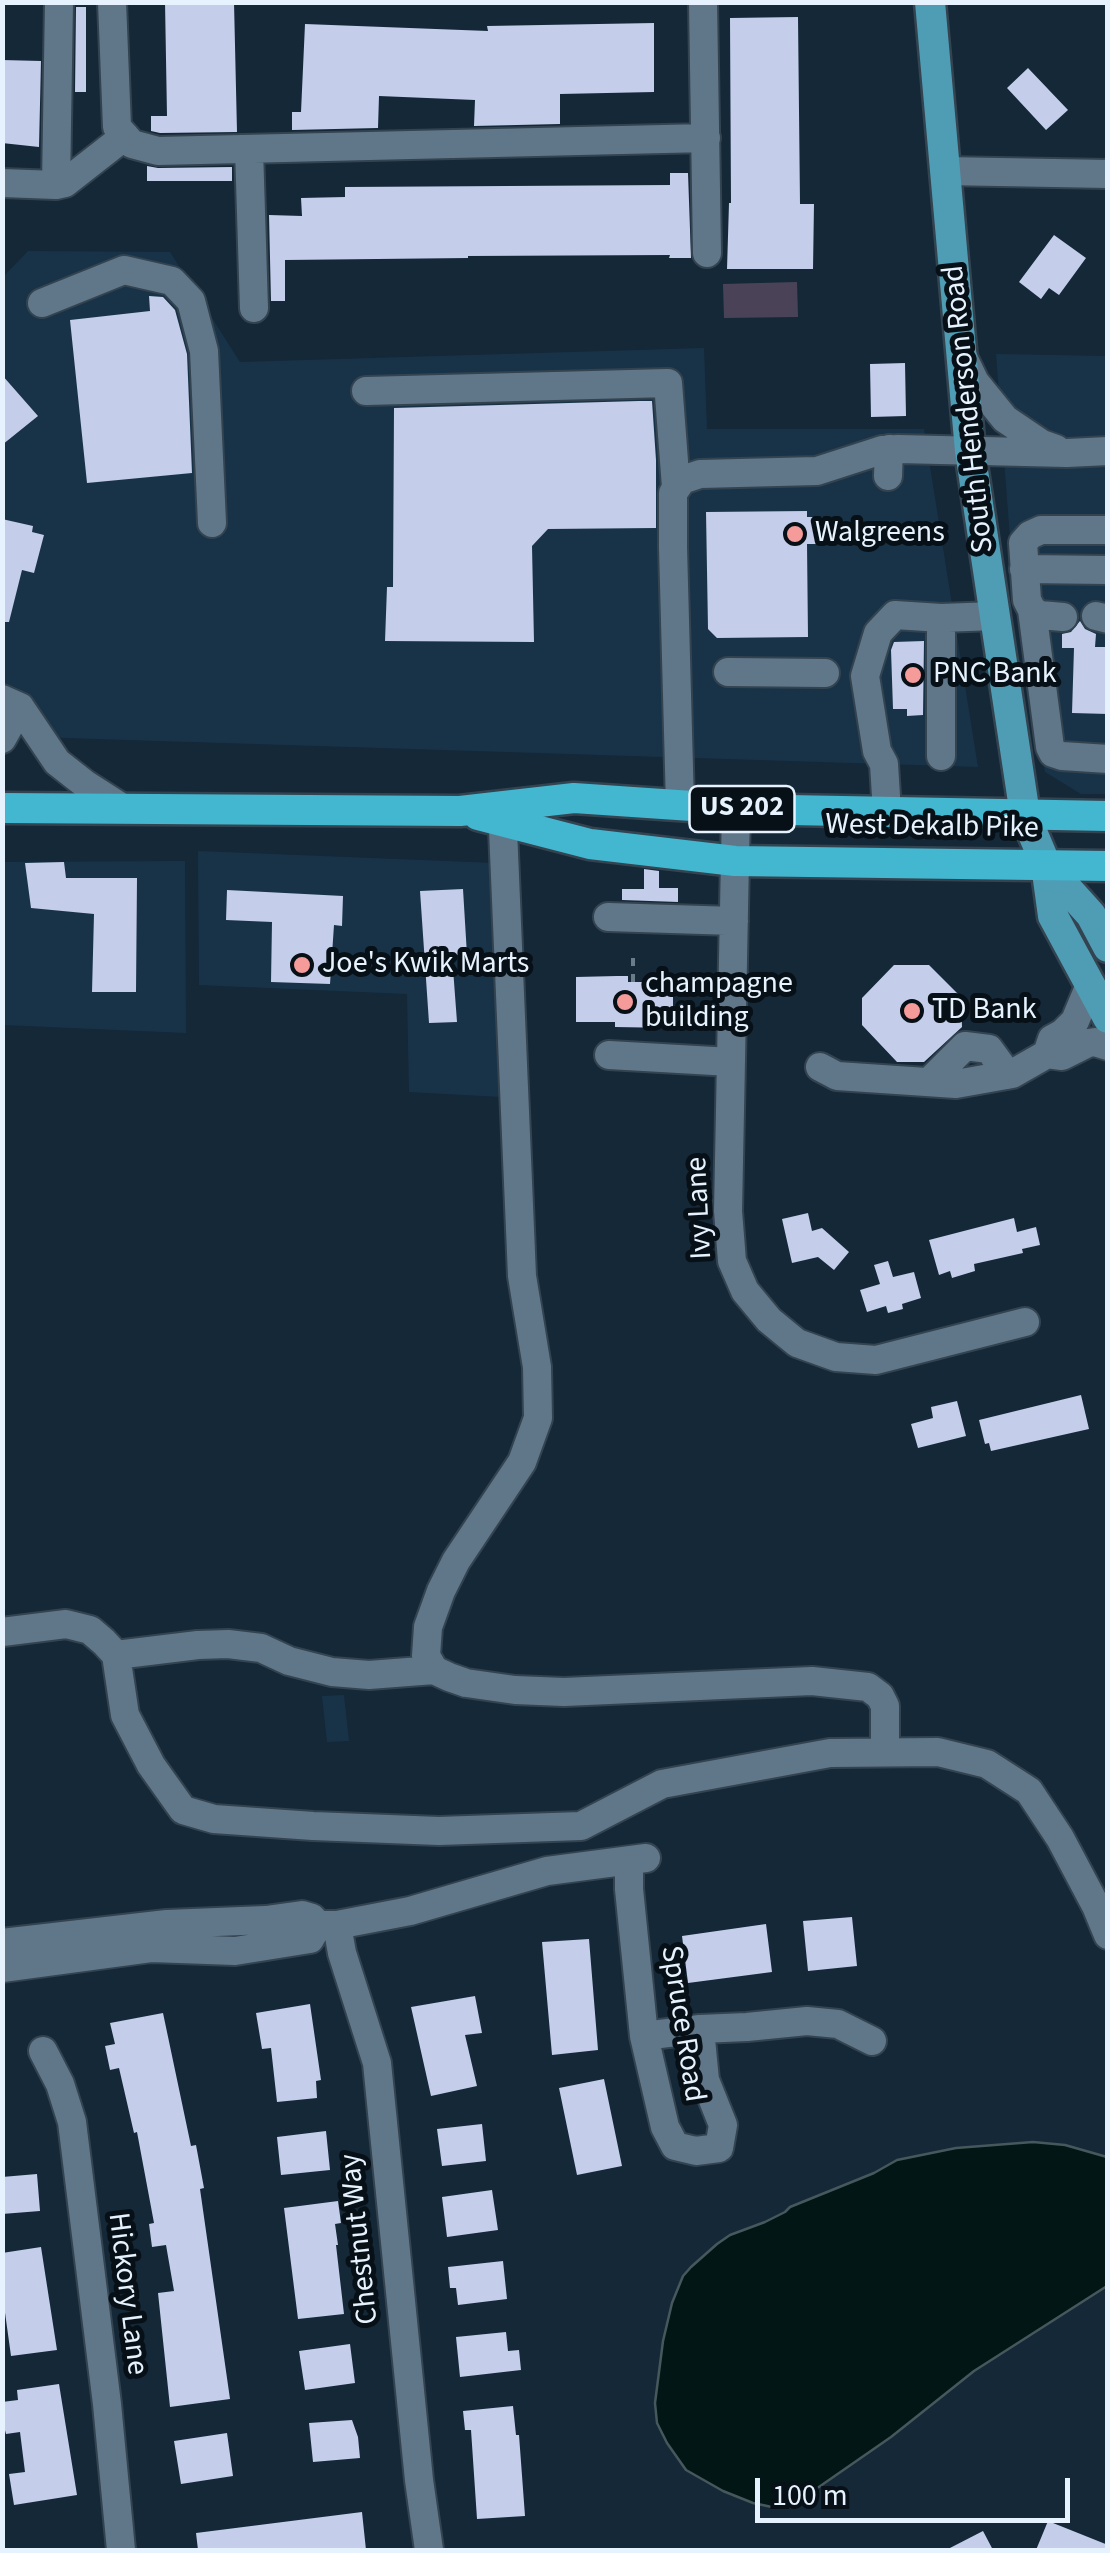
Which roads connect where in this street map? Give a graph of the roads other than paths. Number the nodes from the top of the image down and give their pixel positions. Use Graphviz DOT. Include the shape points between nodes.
graph roads {
  1 [pos="59,2"];
  2 [pos="112,2"];
  3 [pos="702,2"];
  4 [pos="930,2"];
  5 [pos="125,136"];
  6 [pos="706,138"];
  7 [pos="250,149"];
  8 [pos="945,171"];
  9 [pos="1108,174"];
  10 [pos="2,183"];
  11 [pos="56,185"];
  12 [pos="707,252"];
  13 [pos="42,303"];
  14 [pos="254,308"];
  15 [pos="961,355"];
  16 [pos="366,391"];
  17 [pos="970,450"];
  18 [pos="1108,452"];
  19 [pos="1066,453"];
  20 [pos="676,487"];
  21 [pos="212,523"];
  22 [pos="1108,530"];
  23 [pos="1108,570"];
  24 [pos="1027,590"];
  25 [pos="993,603"];
  26 [pos="1063,617"];
  27 [pos="941,618"];
  28 [pos="728,672"];
  29 [pos="825,672"];
  30 [pos="12,703"];
  31 [pos="2,739"];
  32 [pos="940,756"];
  33 [pos="1108,759"];
  34 [pos="680,805"];
  35 [pos="2,808"];
  36 [pos="124,809"];
  37 [pos="736,809"];
  38 [pos="887,812"];
  39 [pos="503,814"];
  40 [pos="1024,815"];
  41 [pos="1108,816"];
  42 [pos="735,861"];
  43 [pos="1046,865"];
  44 [pos="1108,866"];
  45 [pos="608,917"];
  46 [pos="734,920"];
  47 [pos="1108,947"];
  48 [pos="1090,984"];
  49 [pos="1108,1018"];
  50 [pos="1108,1046"];
  51 [pos="1047,1054"];
  52 [pos="609,1056"];
  53 [pos="731,1062"];
  54 [pos="820,1067"];
  55 [pos="1026,1322"];
  56 [pos="2,1632"];
  57 [pos="116,1655"];
  58 [pos="434,1670"];
  59 [pos="885,1752"];
  60 [pos="328,1925"];
  61 [pos="1108,1935"];
  62 [pos="2,1943"];
  63 [pos="2,1968"];
  64 [pos="700,2028"];
  65 [pos="644,2036"];
  66 [pos="872,2041"];
  67 [pos="43,2051"];
  68 [pos="121,2550"];
  69 [pos="429,2550"];
  1 -- 11 [label="street"];
  2 -- 5 [label="street" via="117,127"];
  3 -- 6 [label="street"];
  4 -- 8 [label="main road, South Henderson Road"];
  5 -- 7 [label="street" via="158,150"];
  5 -- 11 [label="street"];
  6 -- 7 [label="street"];
  6 -- 12 [label="street"];
  7 -- 14 [label="street"];
  8 -- 9 [label="street"];
  8 -- 15 [label="main road, South Henderson Road"];
  10 -- 11 [label="street"];
  13 -- 21 [label="street" via="124,270 172,281 191,300 204,351"];
  15 -- 17 [label="main road, South Henderson Road"];
  15 -- 19 [label="street" via="1005,419"];
  16 -- 20 [label="street" via="668,383"];
  17 -- 19 [label="street"];
  17 -- 20 [label="street" via="816,471 700,474"];
  17 -- 25 [label="main road, South Henderson Road"];
  18 -- 19 [label="street"];
  20 -- 34 [label="street"];
  22 -- 24 [label="street" via="1030,535 1023,543"];
  23 -- 24 [label="street"];
  24 -- 25 [label="street"];
  24 -- 26 [label="street" via="1040,615"];
  24 -- 33 [label="street" via="1050,747 1062,756"];
  25 -- 27 [label="street"];
  25 -- 40 [label="main road, South Henderson Road"];
  27 -- 32 [label="street"];
  27 -- 38 [label="street" via="896,615 878,632 865,676 877,750 892,762"];
  28 -- 29 [label="street"];
  30 -- 31 [label="street"];
  30 -- 36 [label="street" via="57,762"];
  34 -- 37 [label="highway, West Dekalb Pike / US 202"];
  34 -- 39 [label="highway, West Dekalb Pike / US 202" via="574,798"];
  35 -- 36 [label="highway, West Dekalb Pike / US 202"];
  36 -- 39 [label="highway, West Dekalb Pike / US 202"];
  37 -- 38 [label="highway, West Dekalb Pike / US 202"];
  37 -- 42 [label="street, Ivy Lane"];
  38 -- 40 [label="highway, West Dekalb Pike / US 202"];
  39 -- 42 [label="highway, West Dekalb Pike / US 202" via="590,844"];
  39 -- 58 [label="street" via="522,1276 538,1418 522,1462 441,1591 428,1627 426,1656"];
  40 -- 41 [label="highway, West Dekalb Pike / US 202"];
  40 -- 43 [label="main road, South Henderson Road"];
  42 -- 43 [label="highway, West Dekalb Pike / US 202"];
  42 -- 46 [label="street, Ivy Lane"];
  43 -- 44 [label="highway, West Dekalb Pike / US 202"];
  43 -- 47 [label="main road"];
  43 -- 48 [label="main road" via="1053,916"];
  45 -- 46 [label="street"];
  46 -- 53 [label="street, Ivy Lane"];
  48 -- 49 [label="main road"];
  48 -- 51 [label="street" via="1076,1021 1052,1040"];
  50 -- 51 [label="street" via="1088,1043 1062,1056"];
  51 -- 54 [label="street" via="1008,1075 956,1084 837,1076"];
  52 -- 53 [label="street"];
  53 -- 55 [label="street, Ivy Lane" via="732,1261 769,1320 797,1343 836,1357 876,1360"];
  56 -- 57 [label="street" via="66,1624 90,1630"];
  57 -- 58 [label="street" via="228,1644 332,1672"];
  57 -- 59 [label="street" via="125,1714 151,1764 183,1810 214,1819 438,1830 581,1826 662,1784 830,1753"];
  58 -- 59 [label="street" via="466,1683 532,1691 812,1681 868,1687 884,1706"];
  59 -- 61 [label="street" via="938,1752 987,1764 1029,1792"];
  60 -- 62 [label="street" via="302,1915"];
  60 -- 63 [label="street" via="310,1939 235,1951 151,1948"];
  60 -- 65 [label="street, Spruce Road" via="410,1911 547,1871 638,1860 629,1889"];
  60 -- 69 [label="street, Chestnut Way" via="377,2063"];
  64 -- 65 [label="street"];
  64 -- 65 [label="street, Spruce Road" via="706,2080 723,2125 719,2148 675,2146"];
  64 -- 66 [label="street" via="807,2021 838,2024"];
  67 -- 68 [label="street, Hickory Lane" via="72,2122"];
}
